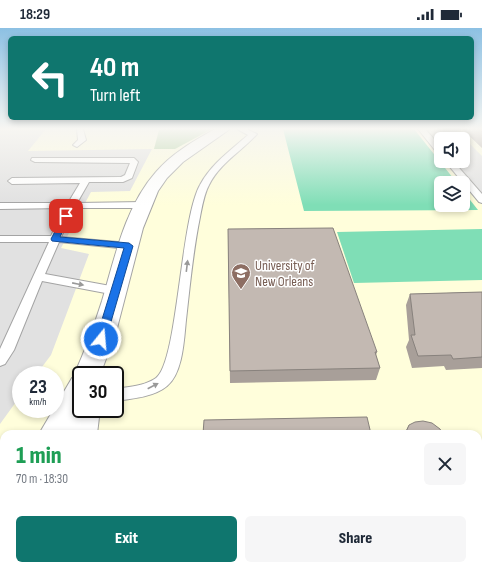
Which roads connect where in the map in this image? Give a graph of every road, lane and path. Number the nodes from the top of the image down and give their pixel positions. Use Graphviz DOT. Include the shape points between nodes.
graph roads {
  1 [pos="184,154"];
  2 [pos="230,154"];
  3 [pos="35,160"];
  4 [pos="455,168"];
  5 [pos="86,180"];
  6 [pos="12,181"];
  7 [pos="482,200"];
  8 [pos="72,204"];
  9 [pos="143,205"];
  10 [pos="0,206"];
  11 [pos="0,239"];
  12 [pos="55,239"];
  13 [pos="129,246"];
  14 [pos="40,277"];
  15 [pos="116,291"];
  16 [pos="101,339"];
  17 [pos="0,360"];
  18 [pos="90,366"];
  19 [pos="95,366"];
  20 [pos="124,393"];
  21 [pos="72,402"];
  22 [pos="85,418"];
  23 [pos="56,430"];
  24 [pos="83,430"];
  1 -- 9 [label="street" via="156,182"];
  20 -- 2 [label="lane, one-way" via="145,390 164,380 173,364 190,241 199,200 204,185 218,165"];
  3 -- 5 [label="lane" via="134,162 128,176 123,179"];
  4 -- 7 [label="lane"];
  5 -- 6 [label="lane"];
  5 -- 8 [label="lane"];
  8 -- 9 [label="lane"];
  8 -- 10 [label="lane"];
  8 -- 12 [label="lane"];
  9 -- 13 [label="street"];
  11 -- 12 [label="lane"];
  12 -- 13 [label="lane"];
  12 -- 14 [label="lane"];
  13 -- 15 [label="street"];
  14 -- 15 [label="lane, one-way"];
  14 -- 17 [label="lane"];
  15 -- 16 [label="street"];
  16 -- 18 [label="street"];
  16 -- 19 [label="street"];
  21 -- 23 [label="street"];
  22 -- 24 [label="street"];
}
